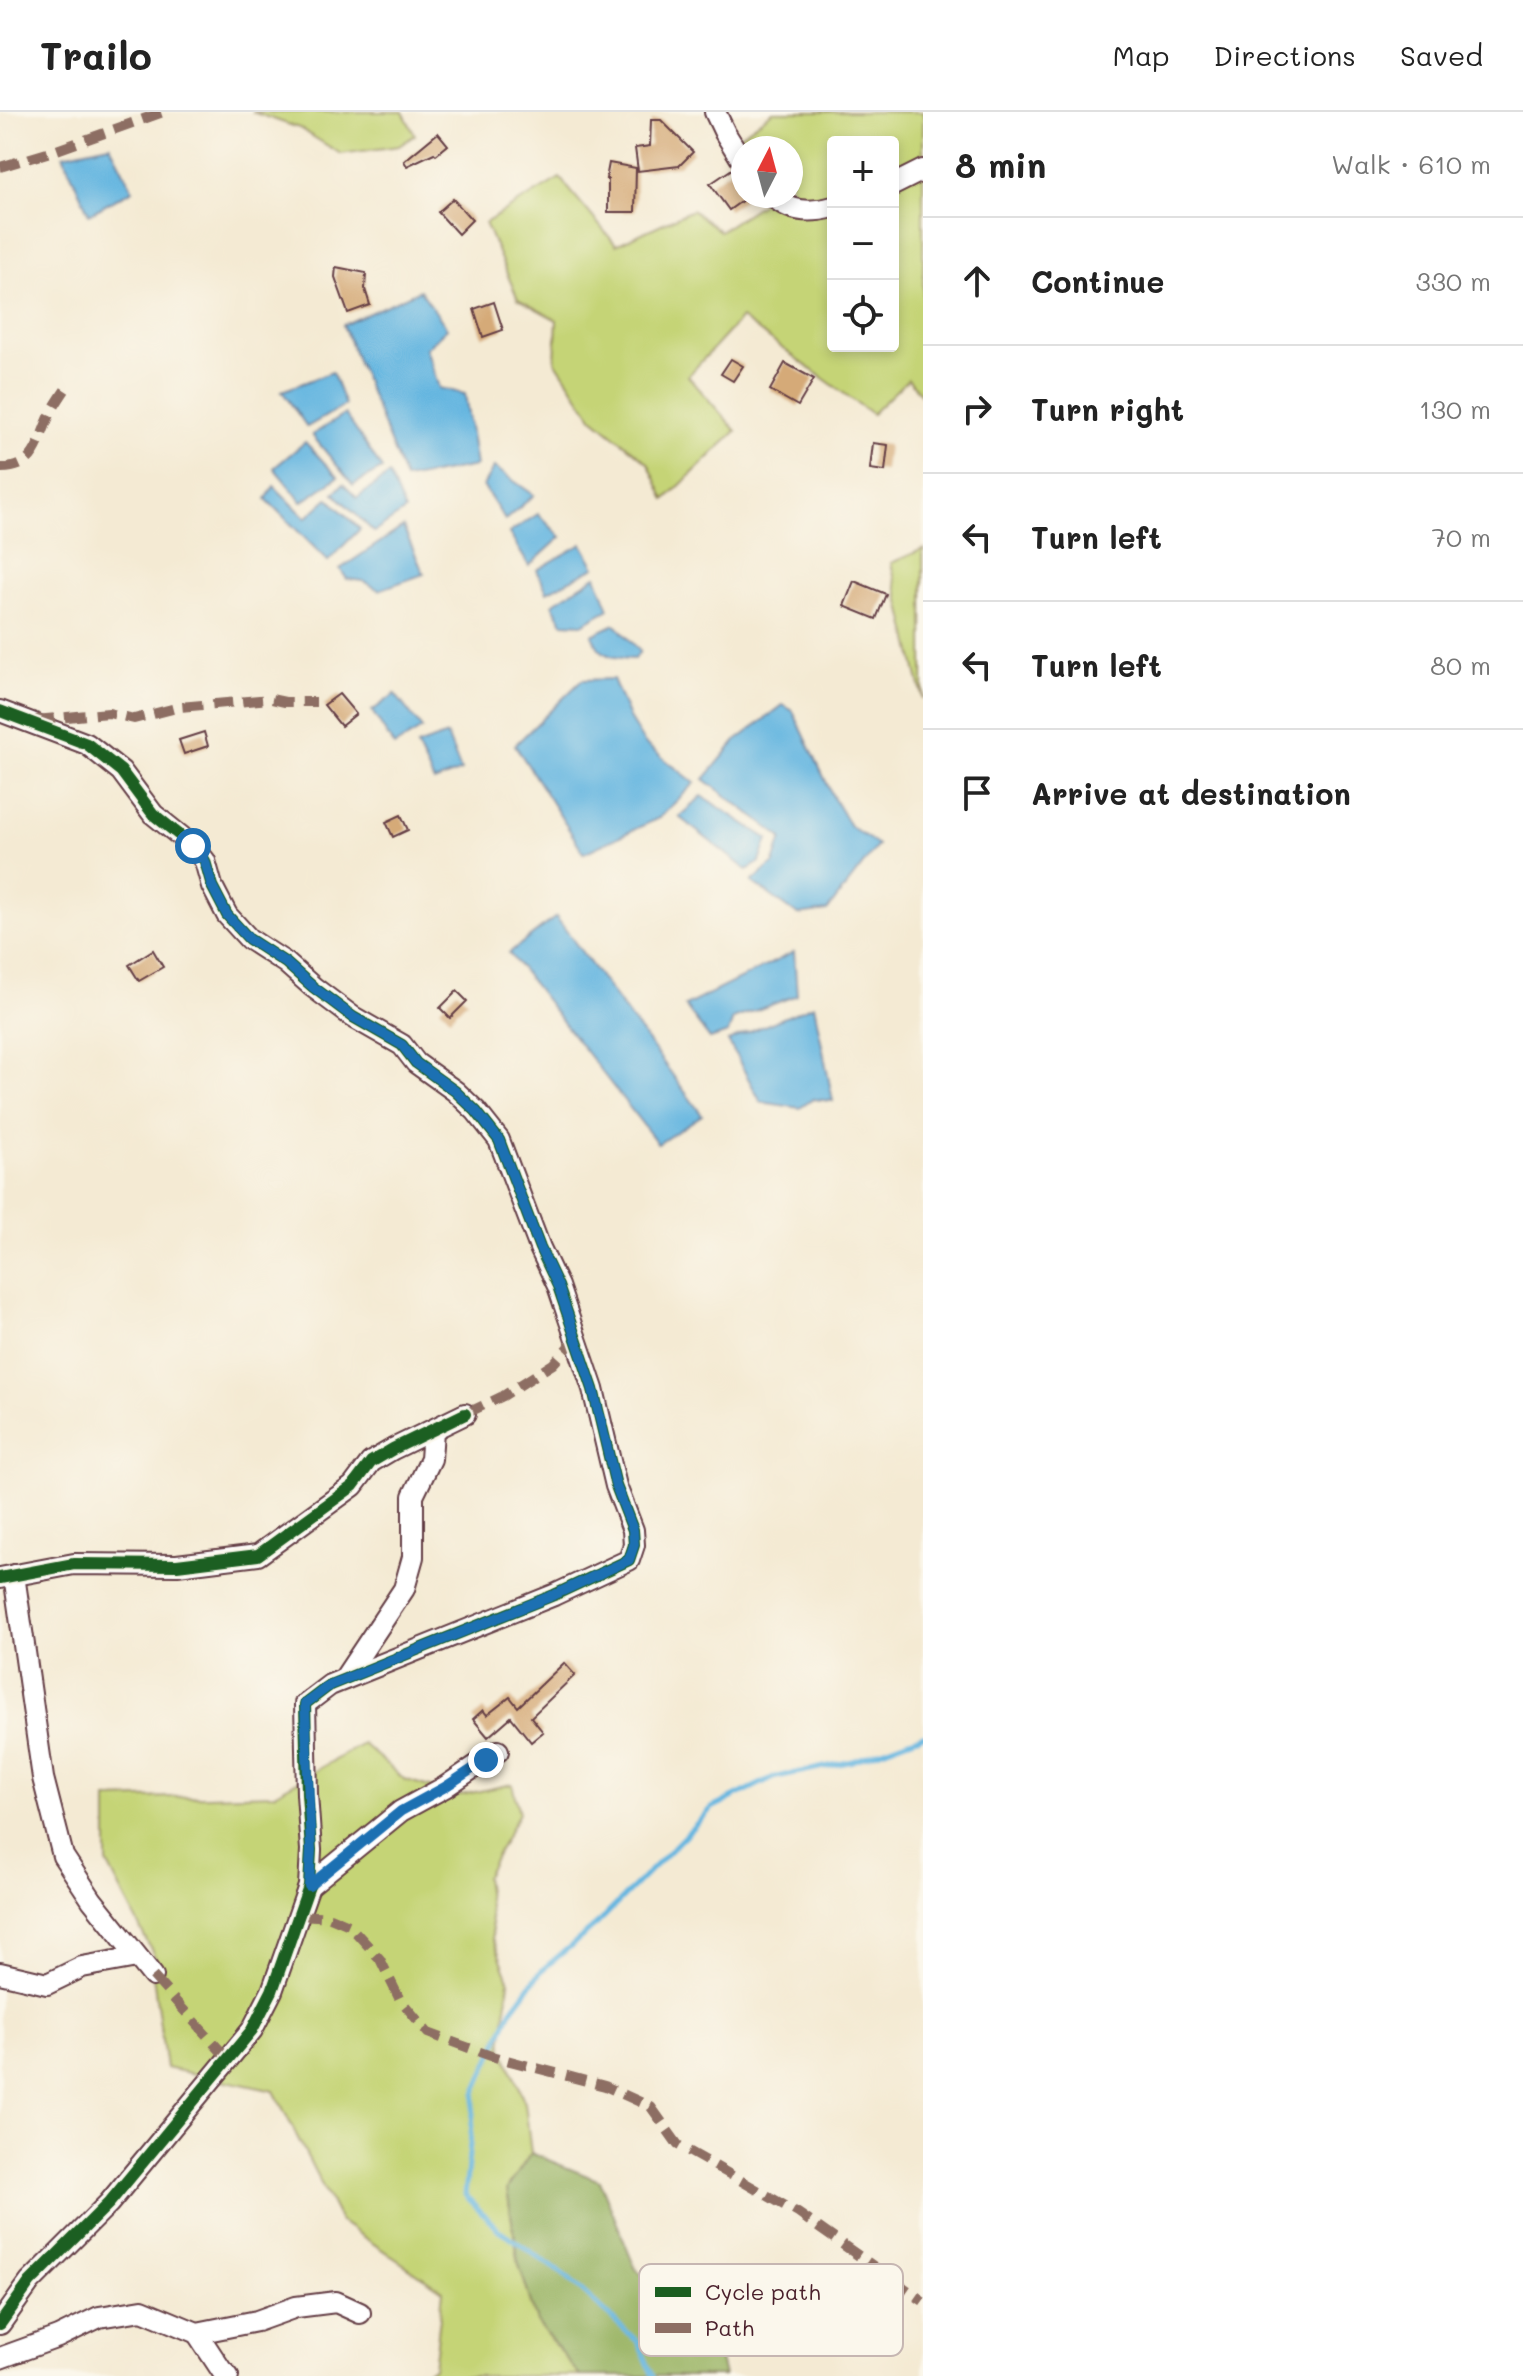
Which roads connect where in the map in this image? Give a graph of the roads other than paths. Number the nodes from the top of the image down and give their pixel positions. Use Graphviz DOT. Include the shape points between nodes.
graph roads {
  1 [pos="715,112"];
  2 [pos="731,143"];
  3 [pos="923,170"];
  4 [pos="899,182"];
  5 [pos="791,208"];
  6 [pos="830,208"];
  7 [pos="0,711"];
  8 [pos="465,1414"];
  9 [pos="433,1431"];
  10 [pos="7,1576"];
  11 [pos="344,1679"];
  12 [pos="498,1751"];
  13 [pos="309,1886"];
  14 [pos="137,1957"];
  15 [pos="0,1973"];
  16 [pos="153,1976"];
  17 [pos="360,2313"];
  18 [pos="0,2324"];
  19 [pos="197,2333"];
  20 [pos="0,2358"];
  21 [pos="228,2376"];
  1 -- 2 [label="street"];
  3 -- 4 [label="street"];
  5 -- 6 [label="street"];
  7 -- 11 [label="street" via="87,744 121,771 153,814 199,853 227,915 249,939 353,1017 402,1045 416,1063 476,1111 499,1140 566,1309 633,1530 629,1560"];
  8 -- 9 [label="street"];
  9 -- 10 [label="street" via="371,1462 353,1486 258,1555 177,1565 74,1564"];
  9 -- 11 [label="street" via="431,1459 413,1496 413,1557 404,1589"];
  10 -- 14 [label="street" via="43,1778 63,1856"];
  11 -- 13 [label="street" via="305,1704"];
  12 -- 13 [label="street" via="401,1811"];
  13 -- 18 [label="street" via="272,1991 252,2030 109,2203 30,2282"];
  14 -- 15 [label="street" via="82,1967 47,1984"];
  14 -- 16 [label="street"];
  17 -- 19 [label="street" via="336,2302"];
  19 -- 20 [label="street" via="142,2310 99,2317"];
  19 -- 21 [label="street"];
}
